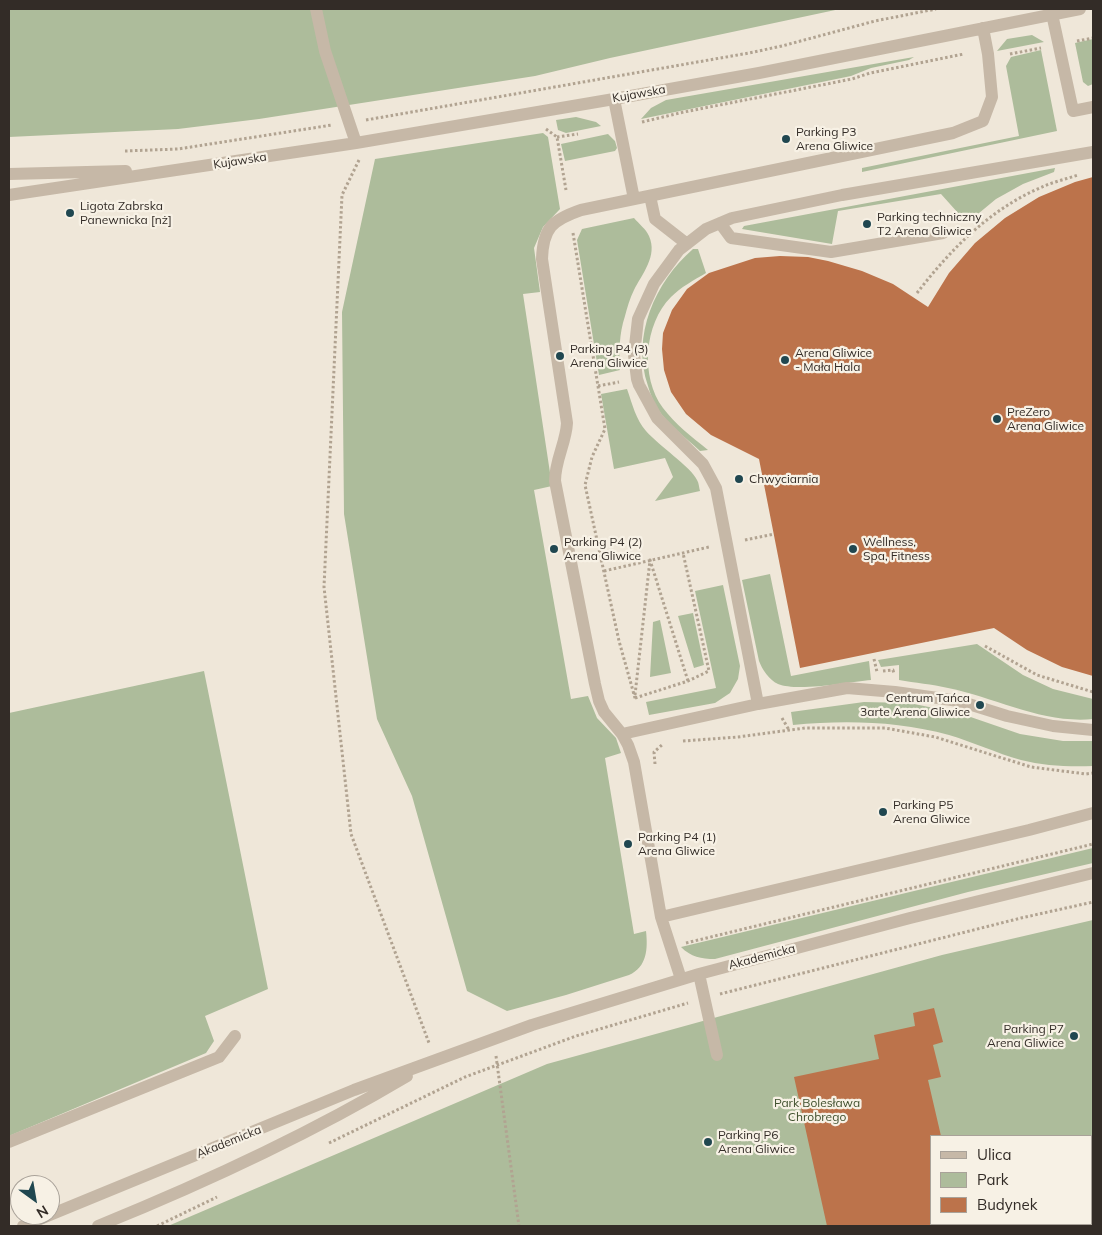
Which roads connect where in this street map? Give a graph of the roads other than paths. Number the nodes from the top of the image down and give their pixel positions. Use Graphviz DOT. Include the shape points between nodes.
graph roads {
  1 [pos="316,9"];
  2 [pos="1080,9"];
  3 [pos="1052,14"];
  4 [pos="983,28"];
  5 [pos="614,99"];
  6 [pos="1093,107"];
  7 [pos="356,143"];
  8 [pos="1093,152"];
  9 [pos="196,168"];
  10 [pos="9,174"];
  11 [pos="9,195"];
  12 [pos="650,196"];
  13 [pos="634,199"];
  14 [pos="720,223"];
  15 [pos="943,233"];
  16 [pos="687,244"];
  17 [pos="758,704"];
  18 [pos="1093,730"];
  19 [pos="622,734"];
  20 [pos="1093,812"];
  21 [pos="1093,874"];
  22 [pos="661,917"];
  23 [pos="699,974"];
  24 [pos="681,979"];
  25 [pos="236,1036"];
  26 [pos="717,1055"];
  27 [pos="435,1059"];
  28 [pos="9,1142"];
  29 [pos="23,1226"];
  30 [pos="98,1226"];
  1 -- 7 [label="street" via="324,52"];
  2 -- 3 [label="street, Kujawska"];
  3 -- 4 [label="street, Kujawska"];
  3 -- 6 [label="street" via="1073,111"];
  4 -- 5 [label="street, Kujawska"];
  4 -- 12 [label="street" via="992,97 984,121 953,133"];
  5 -- 7 [label="street, Kujawska"];
  5 -- 13 [label="street"];
  7 -- 9 [label="street, Kujawska"];
  8 -- 14 [label="street" via="842,195"];
  9 -- 10 [label="street, Kujawska"];
  9 -- 11 [label="street, Kujawska"];
  12 -- 13 [label="street"];
  12 -- 16 [label="street" via="655,219"];
  13 -- 19 [label="street" via="562,217 550,227 543,241 544,269 567,423 555,481 599,701"];
  14 -- 15 [label="street" via="731,238 830,252"];
  14 -- 16 [label="street"];
  16 -- 17 [label="street" via="654,284 638,319 634,355 638,385 657,418 703,464 716,488"];
  17 -- 18 [label="street" via="848,688 959,701 1053,726"];
  17 -- 19 [label="street"];
  19 -- 22 [label="street" via="634,762"];
  20 -- 22 [label="street"];
  21 -- 23 [label="street, Akademicka"];
  22 -- 24 [label="street"];
  23 -- 24 [label="street, Akademicka"];
  23 -- 26 [label="street"];
  24 -- 27 [label="street, Akademicka" via="583,1008"];
  25 -- 28 [label="street" via="219,1056"];
  27 -- 29 [label="street, Akademicka"];
  27 -- 30 [label="street, Akademicka" via="362,1103 244,1163"];
}
